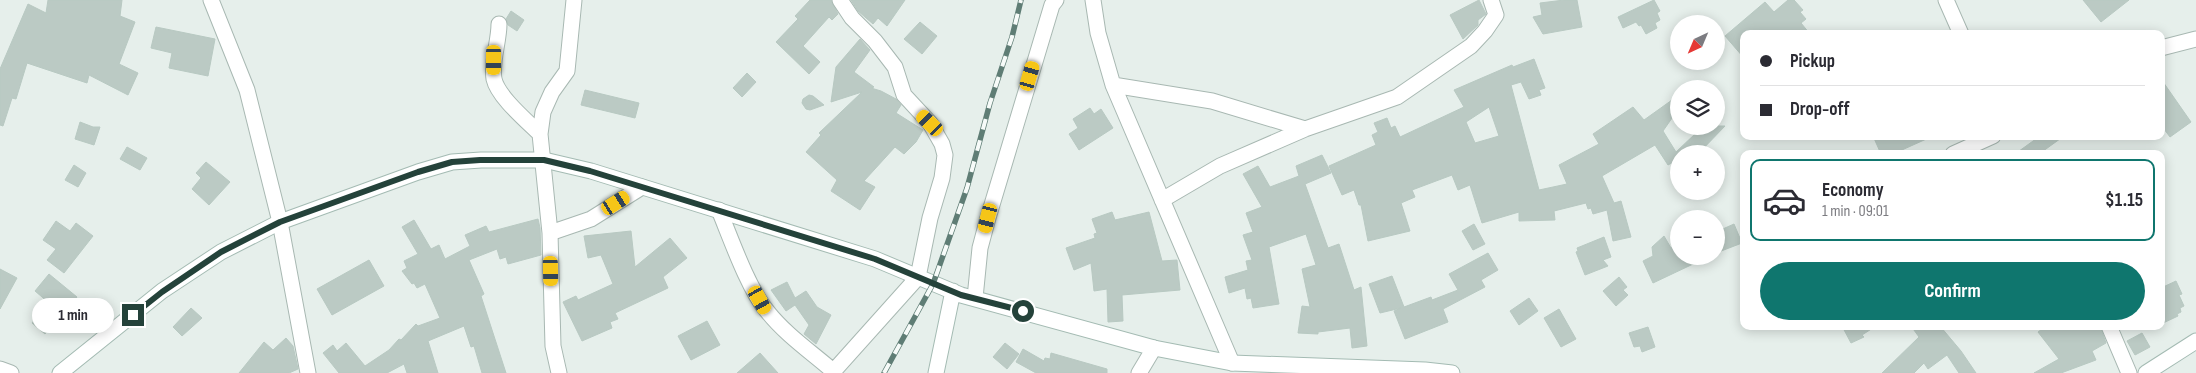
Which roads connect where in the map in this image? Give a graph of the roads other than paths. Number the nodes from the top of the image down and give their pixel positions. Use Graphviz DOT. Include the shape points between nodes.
graph roads {
  1 [pos="211,0"];
  2 [pos="574,0"];
  3 [pos="840,0"];
  4 [pos="1056,0"];
  5 [pos="1093,0"];
  6 [pos="1491,0"];
  7 [pos="1946,0"];
  8 [pos="499,24"];
  9 [pos="1959,30"];
  10 [pos="2196,40"];
  11 [pos="2165,47"];
  12 [pos="1113,85"];
  13 [pos="1305,130"];
  14 [pos="540,134"];
  15 [pos="1984,140"];
  16 [pos="1963,150"];
  17 [pos="544,160"];
  18 [pos="642,187"];
  19 [pos="1162,200"];
  20 [pos="719,210"];
  21 [pos="280,222"];
  22 [pos="550,233"];
  23 [pos="918,277"];
  24 [pos="953,291"];
  25 [pos="975,298"];
  26 [pos="2112,330"];
  27 [pos="2196,341"];
  28 [pos="1154,348"];
  29 [pos="1232,363"];
  30 [pos="0,369"];
  31 [pos="832,372"];
  32 [pos="11,373"];
  33 [pos="60,373"];
  34 [pos="308,373"];
  35 [pos="559,373"];
  36 [pos="936,373"];
  37 [pos="1139,373"];
  38 [pos="1452,373"];
  39 [pos="2129,373"];
  40 [pos="2146,373"];
  1 -- 21 [label="street" via="247,90"];
  2 -- 14 [label="street" via="568,71 542,112"];
  3 -- 23 [label="street" via="895,67 904,95 930,123 942,144 945,155 942,178"];
  4 -- 25 [label="street" via="988,218 980,248"];
  5 -- 12 [label="street" via="1098,33"];
  6 -- 13 [label="street" via="1496,15 1470,46 1397,97"];
  7 -- 9 [label="street"];
  8 -- 14 [label="street" via="494,80 502,94"];
  10 -- 11 [label="street"];
  12 -- 13 [label="street" via="1212,101"];
  12 -- 19 [label="street"];
  13 -- 19 [label="street" via="1220,166"];
  14 -- 17 [label="street"];
  15 -- 16 [label="street"];
  17 -- 18 [label="street"];
  17 -- 21 [label="street" via="452,162"];
  17 -- 22 [label="street"];
  18 -- 20 [label="street"];
  18 -- 22 [label="street" via="591,219"];
  19 -- 29 [label="street"];
  20 -- 23 [label="street" via="875,259"];
  20 -- 31 [label="street" via="766,310"];
  21 -- 33 [label="street" via="221,252 162,292"];
  21 -- 34 [label="street"];
  22 -- 35 [label="street" via="553,346"];
  23 -- 24 [label="street"];
  23 -- 31 [label="street"];
  24 -- 25 [label="street"];
  24 -- 36 [label="street"];
  25 -- 28 [label="street"];
  26 -- 39 [label="street"];
  27 -- 40 [label="street"];
  28 -- 29 [label="street"];
  28 -- 37 [label="street"];
  29 -- 38 [label="street"];
  30 -- 32 [label="street"];
}
